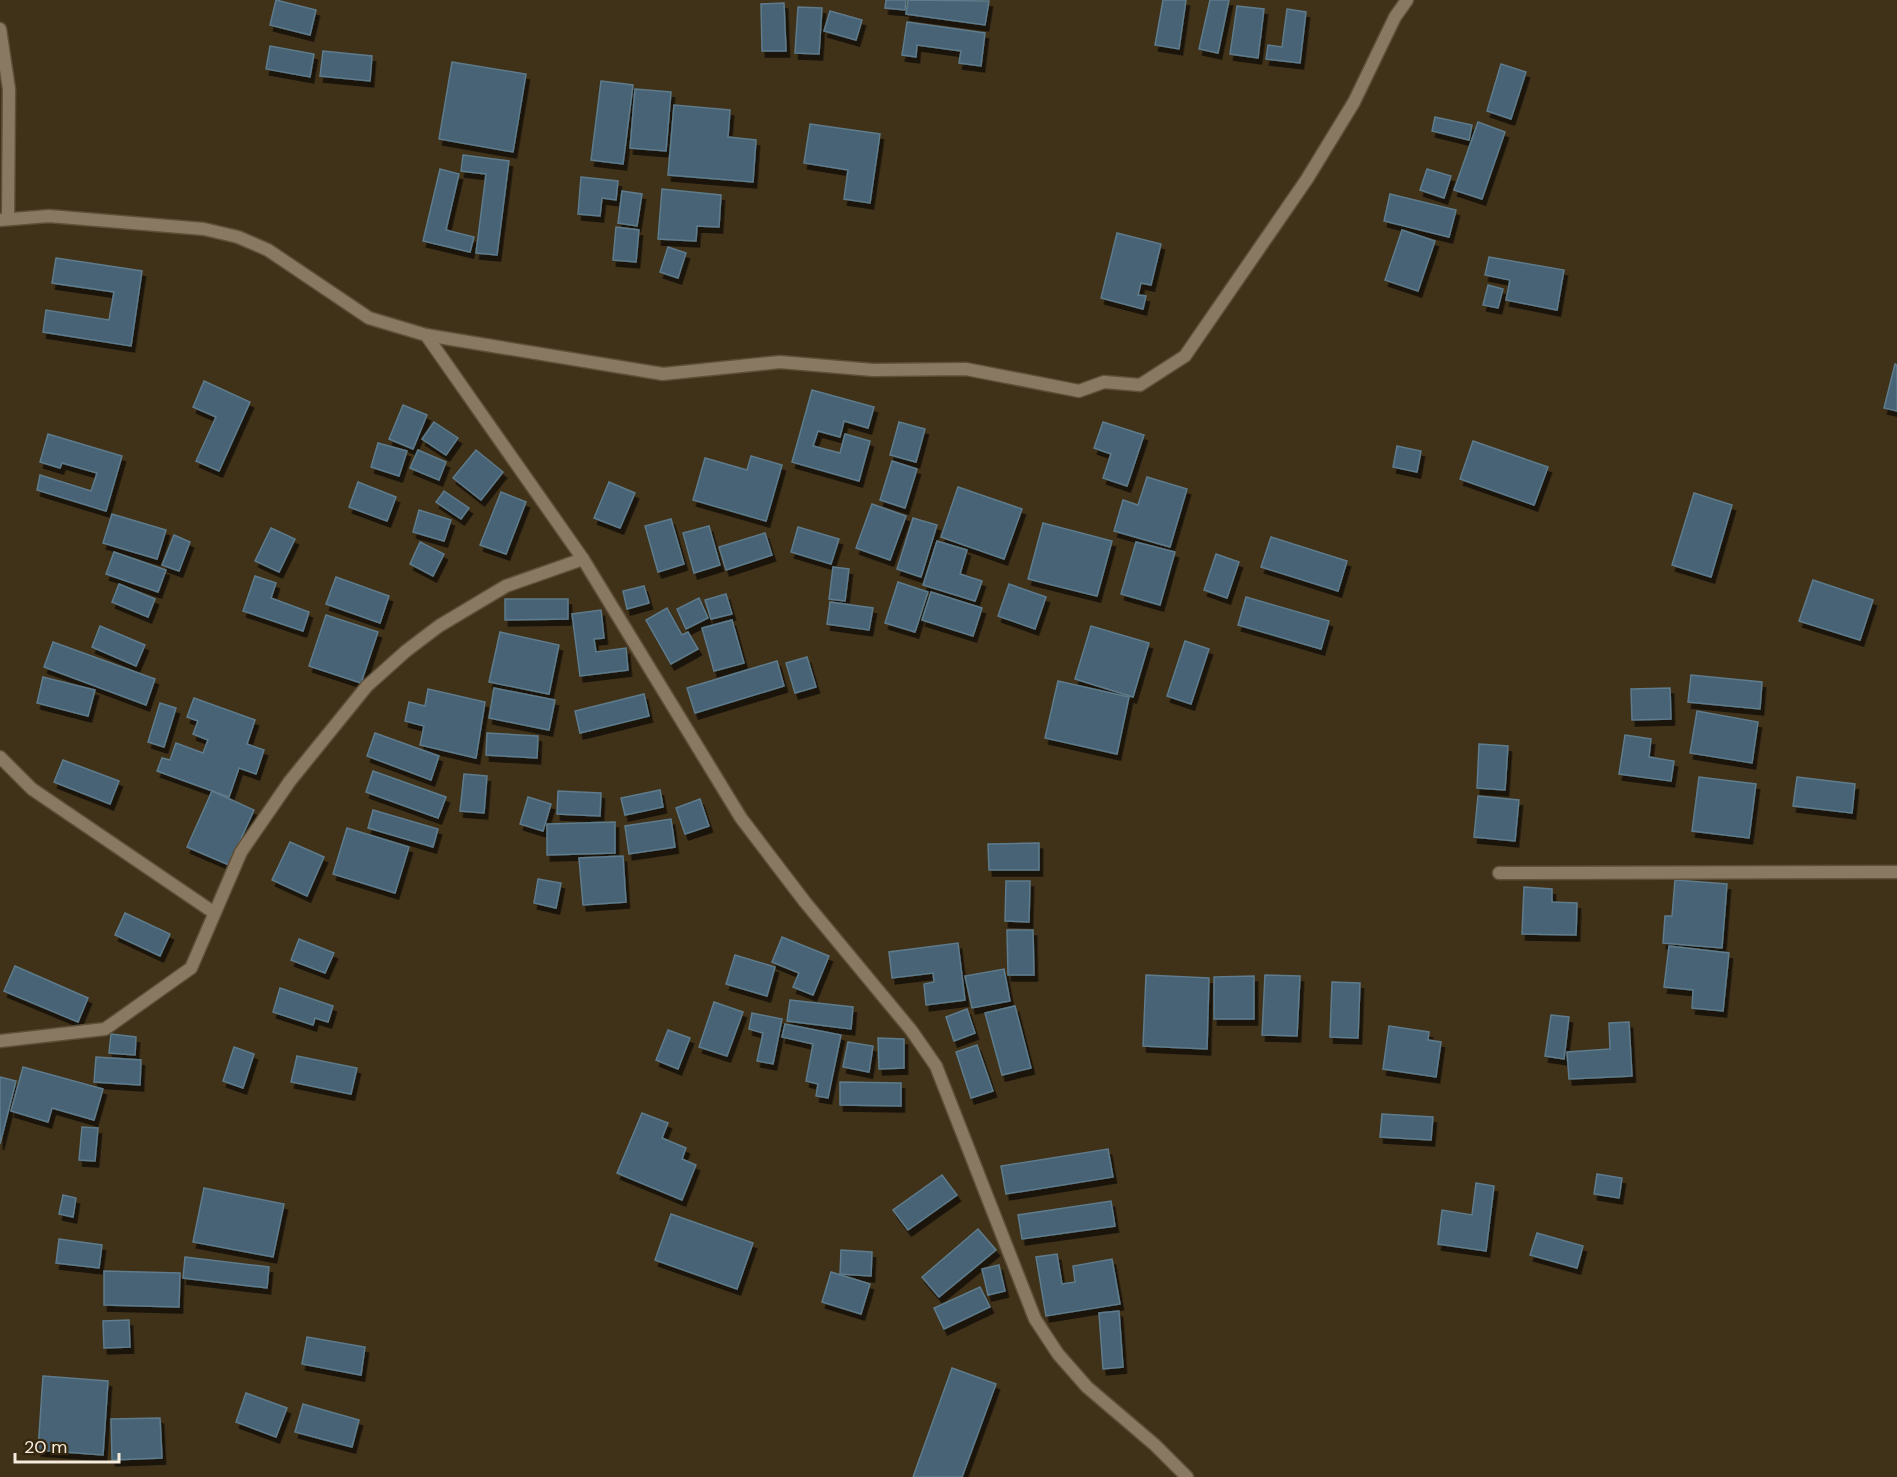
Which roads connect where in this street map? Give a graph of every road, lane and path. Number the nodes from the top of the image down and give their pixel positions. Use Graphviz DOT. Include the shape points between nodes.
graph roads {
  1 [pos="1407,0"];
  2 [pos="0,29"];
  3 [pos="4,219"];
  4 [pos="426,335"];
  5 [pos="583,558"];
  6 [pos="0,757"];
  7 [pos="1897,872"];
  8 [pos="1500,873"];
  9 [pos="213,912"];
  10 [pos="0,1041"];
  11 [pos="1187,1477"];
  1 -- 4 [label="street" via="1354,102 1313,169 1185,356 1140,385 1104,382 1079,391 966,369 873,370 780,362 663,374"];
  2 -- 3 [label="street" via="9,89"];
  3 -- 4 [label="street" via="78,218 204,229 238,237 268,250 369,318"];
  4 -- 5 [label="street"];
  5 -- 9 [label="street" via="506,586 440,626 368,686 290,781 241,852"];
  5 -- 11 [label="street" via="741,818 936,1066 1027,1299 1058,1354 1088,1387"];
  6 -- 9 [label="street" via="33,789"];
  7 -- 8 [label="street"];
  9 -- 10 [label="street" via="190,968 105,1029"];
}
